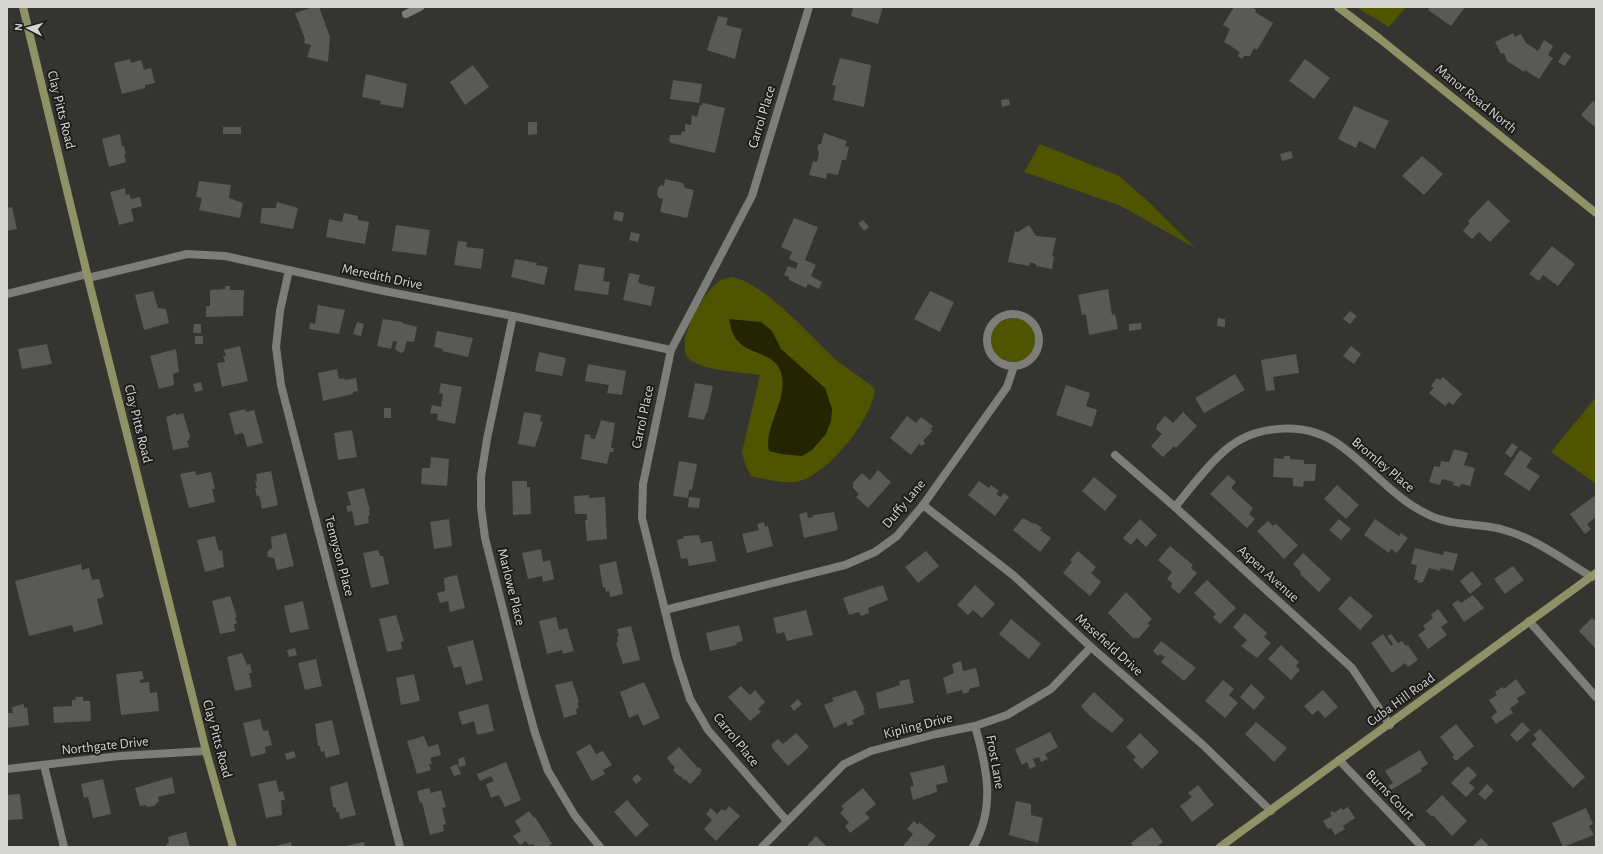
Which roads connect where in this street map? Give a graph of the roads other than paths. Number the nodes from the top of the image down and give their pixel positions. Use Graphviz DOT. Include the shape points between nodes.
graph roads {
  1 [pos="23,7"];
  2 [pos="420,7"];
  3 [pos="809,7"];
  4 [pos="1338,7"];
  5 [pos="406,14"];
  6 [pos="1596,213"];
  7 [pos="289,270"];
  8 [pos="88,276"];
  9 [pos="7,294"];
  10 [pos="513,316"];
  11 [pos="671,350"];
  12 [pos="1014,366"];
  13 [pos="1115,455"];
  14 [pos="923,505"];
  15 [pos="1175,506"];
  16 [pos="1594,575"];
  17 [pos="665,610"];
  18 [pos="1529,621"];
  19 [pos="1091,647"];
  20 [pos="1596,697"];
  21 [pos="1390,724"];
  22 [pos="975,726"];
  23 [pos="206,750"];
  24 [pos="1339,760"];
  25 [pos="44,765"];
  26 [pos="7,769"];
  27 [pos="1271,810"];
  28 [pos="787,821"];
  29 [pos="64,847"];
  30 [pos="233,847"];
  31 [pos="400,847"];
  32 [pos="600,847"];
  33 [pos="762,847"];
  34 [pos="973,847"];
  35 [pos="1220,847"];
  36 [pos="1422,847"];
  1 -- 8 [label="street, Clay Pitts Road"];
  2 -- 5 [label="street"];
  3 -- 11 [label="street, Carrol Place" via="752,196"];
  4 -- 6 [label="street, Manor Road North"];
  7 -- 8 [label="street, Meredith Drive" via="225,256 187,254"];
  7 -- 10 [label="street, Meredith Drive"];
  7 -- 31 [label="street, Tennyson Place" via="280,311 276,347 281,385"];
  8 -- 9 [label="street, Meredith Drive"];
  8 -- 23 [label="street, Clay Pitts Road"];
  10 -- 11 [label="street, Meredith Drive"];
  10 -- 32 [label="street, Marlowe Place" via="481,478 480,507 485,538 523,690 548,771 575,816"];
  11 -- 17 [label="street, Carrol Place" via="643,484 642,518"];
  12 -- 12 [label="street" via="1030,360 1036,353 1039,336 1030,321 1014,314 1006,315 992,324 987,340 988,348 995,359"];
  12 -- 14 [label="street, Duffy Lane" via="1008,387"];
  13 -- 15 [label="street, Aspen Avenue"];
  14 -- 17 [label="street, Duffy Lane" via="897,536 875,552 845,565"];
  14 -- 19 [label="street, Masefield Drive" via="1013,574"];
  15 -- 16 [label="street, Bromley Place" via="1219,455 1235,442 1257,433 1280,428 1300,429 1318,434 1341,446 1404,500 1427,514 1452,522 1499,529 1530,539"];
  15 -- 21 [label="street, Aspen Avenue" via="1352,668"];
  16 -- 18 [label="street, Cuba Hill Road"];
  17 -- 28 [label="street, Carrol Place" via="690,699 700,718"];
  18 -- 20 [label="street"];
  18 -- 21 [label="street, Cuba Hill Road"];
  19 -- 22 [label="street, Kipling Drive" via="1051,689 1007,715"];
  19 -- 27 [label="street, Masefield Drive" via="1203,745"];
  21 -- 24 [label="street, Cuba Hill Road"];
  22 -- 28 [label="street, Kipling Drive" via="871,751 844,764"];
  22 -- 34 [label="street, Frost Lane" via="988,788 987,814"];
  23 -- 25 [label="street, Northgate Drive"];
  23 -- 30 [label="street, Clay Pitts Road"];
  24 -- 27 [label="street, Cuba Hill Road"];
  24 -- 36 [label="street, Burns Court"];
  25 -- 26 [label="street, Northgate Drive"];
  25 -- 29 [label="street"];
  27 -- 35 [label="street, Cuba Hill Road"];
  28 -- 33 [label="street, Kipling Drive"];
}
